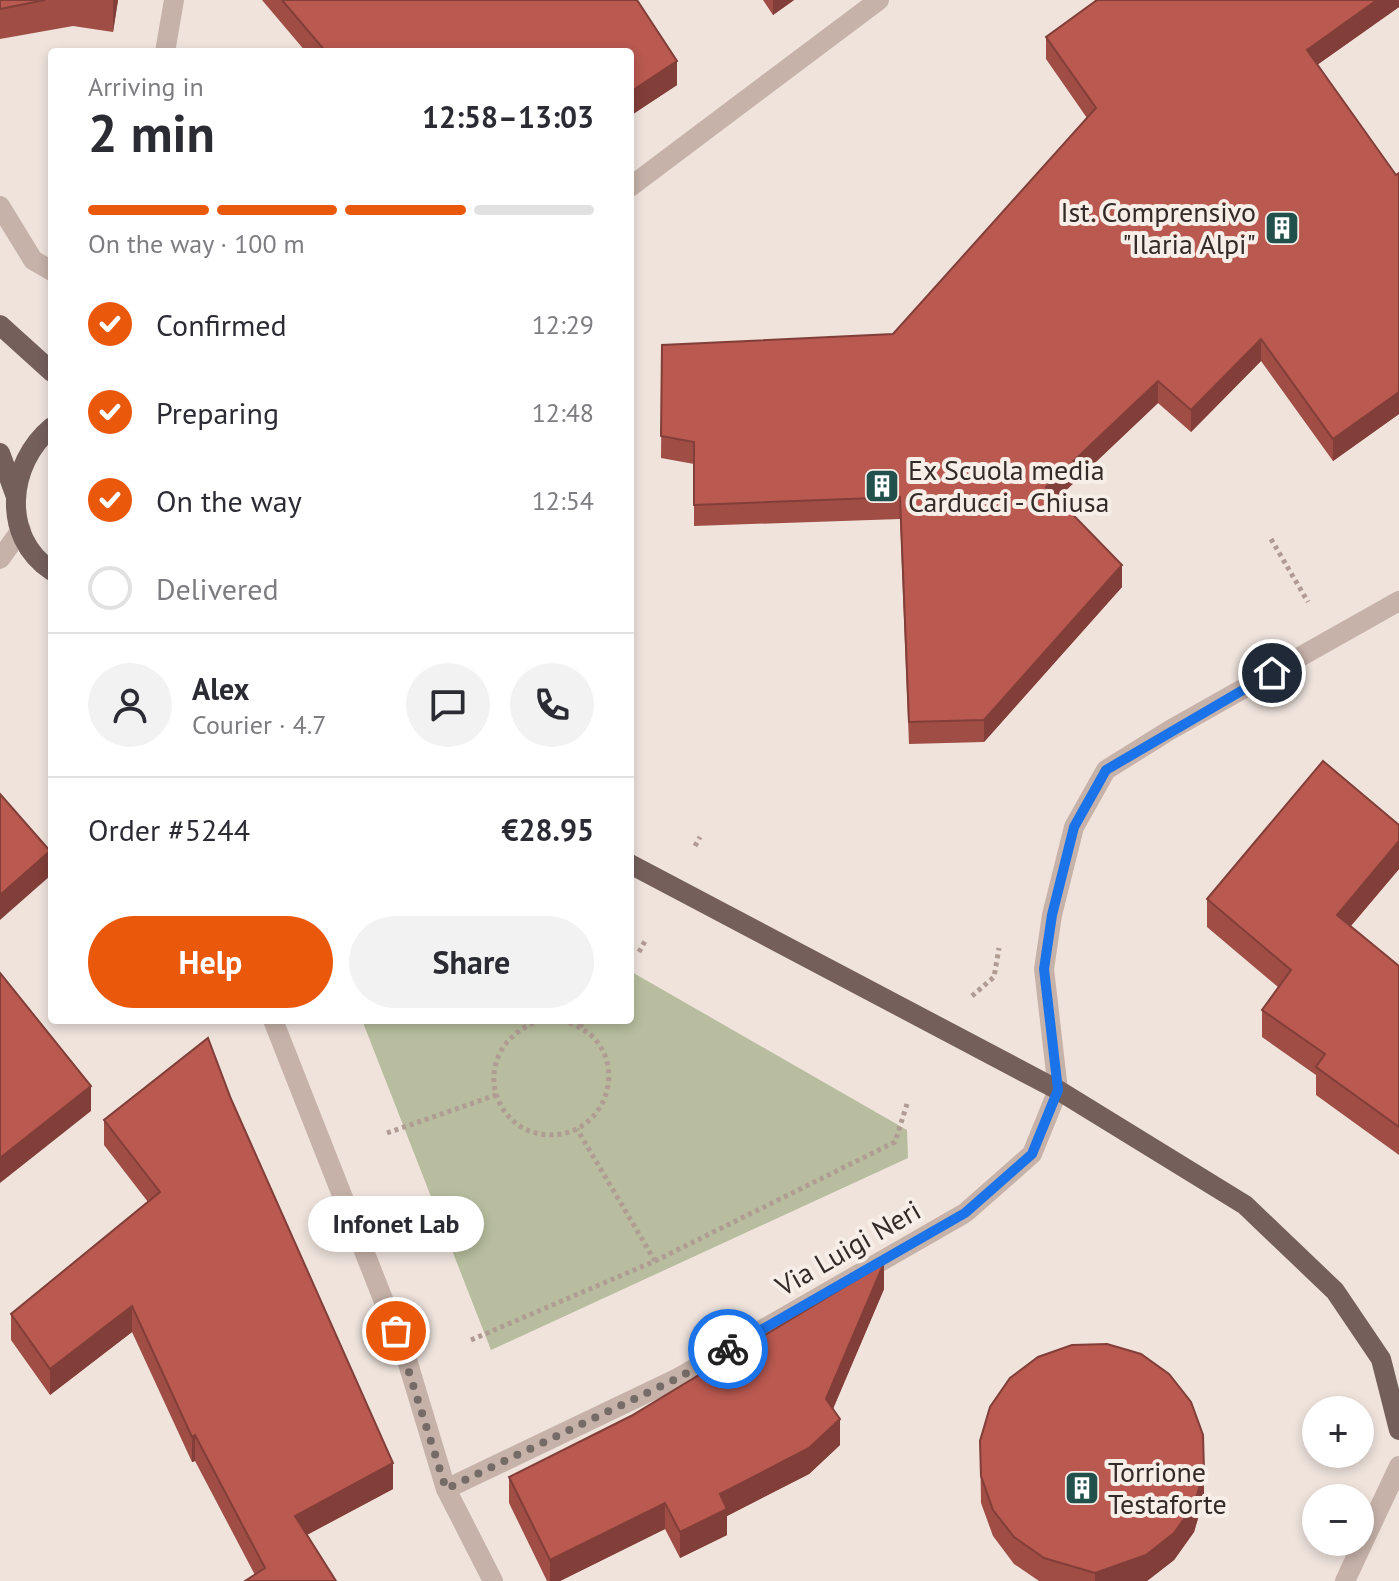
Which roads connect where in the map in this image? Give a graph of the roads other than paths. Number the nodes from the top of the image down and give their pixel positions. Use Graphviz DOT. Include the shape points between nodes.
graph roads {
  1 [pos="174,0"];
  2 [pos="879,0"];
  3 [pos="166,48"];
  4 [pos="634,184"];
  5 [pos="0,206"];
  6 [pos="48,269"];
  7 [pos="0,325"];
  8 [pos="48,368"];
  9 [pos="48,431"];
  10 [pos="0,453"];
  11 [pos="15,496"];
  12 [pos="21,530"];
  13 [pos="0,559"];
  14 [pos="48,568"];
  15 [pos="1399,601"];
  16 [pos="634,866"];
  17 [pos="275,1024"];
  18 [pos="1058,1090"];
  19 [pos="1399,1430"];
  20 [pos="1399,1466"];
  21 [pos="446,1489"];
  22 [pos="493,1581"];
  23 [pos="1345,1581"];
  1 -- 3 [label="street"];
  2 -- 4 [label="street"];
  5 -- 6 [label="street" via="33,260"];
  7 -- 8 [label="main road"];
  9 -- 11 [label="main road" via="30,450"];
  10 -- 11 [label="main road"];
  11 -- 12 [label="main road"];
  12 -- 13 [label="street"];
  12 -- 14 [label="main road"];
  15 -- 18 [label="street, Via Luigi Neri" via="1106,770 1074,827 1052,915 1044,969"];
  16 -- 18 [label="main road"];
  17 -- 21 [label="street" via="407,1360"];
  18 -- 19 [label="main road" via="1245,1205 1335,1291 1381,1359"];
  18 -- 21 [label="street, Via Luigi Neri" via="1032,1154 965,1213 678,1378"];
  20 -- 23 [label="street"];
  21 -- 22 [label="street"];
}
